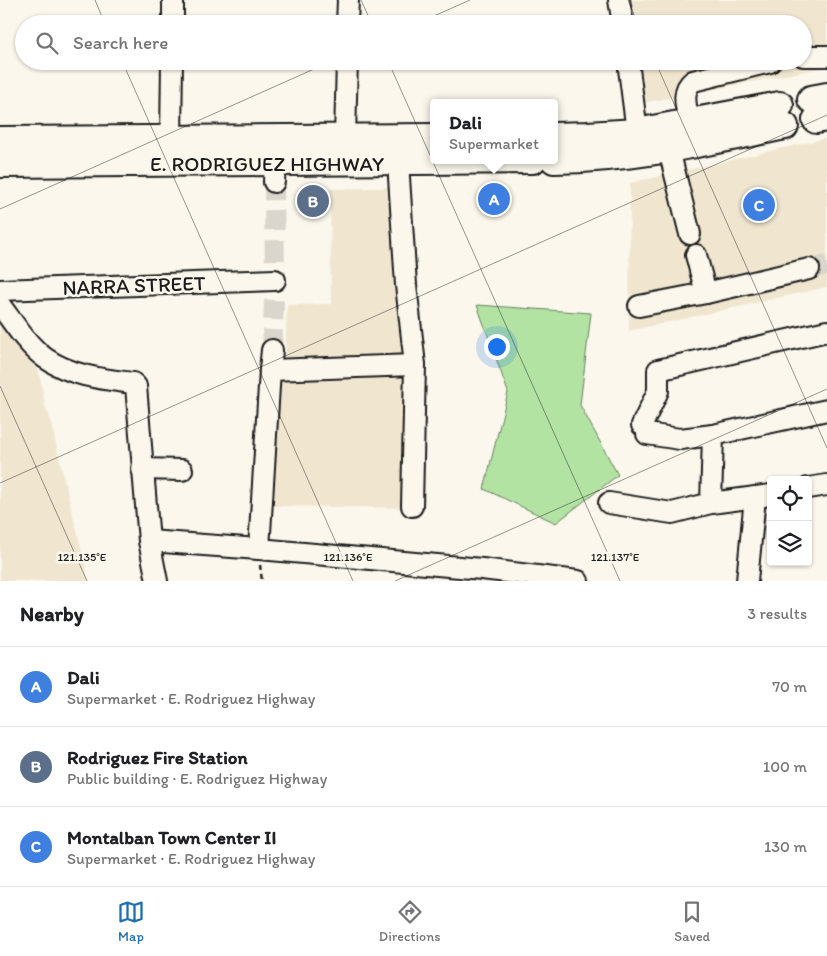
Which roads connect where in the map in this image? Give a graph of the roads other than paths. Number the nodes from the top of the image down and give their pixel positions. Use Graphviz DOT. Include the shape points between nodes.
graph roads {
  1 [pos="173,0"];
  2 [pos="348,0"];
  3 [pos="620,0"];
  4 [pos="172,15"];
  5 [pos="347,15"];
  6 [pos="622,15"];
  7 [pos="812,56"];
  8 [pos="827,56"];
  9 [pos="172,70"];
  10 [pos="347,70"];
  11 [pos="629,70"];
  12 [pos="738,70"];
  13 [pos="689,123"];
  14 [pos="637,132"];
  15 [pos="430,136"];
  16 [pos="558,136"];
  17 [pos="345,137"];
  18 [pos="0,140"];
  19 [pos="171,140"];
  20 [pos="669,150"];
  21 [pos="558,160"];
  22 [pos="398,162"];
  23 [pos="430,162"];
  24 [pos="0,164"];
  25 [pos="690,234"];
  26 [pos="696,255"];
  27 [pos="809,269"];
  28 [pos="271,279"];
  29 [pos="0,290"];
  30 [pos="706,293"];
  31 [pos="0,305"];
  32 [pos="639,306"];
  33 [pos="827,331"];
  34 [pos="272,350"];
  35 [pos="415,365"];
  36 [pos="270,370"];
  37 [pos="827,410"];
  38 [pos="713,434"];
  39 [pos="142,469"];
  40 [pos="182,470"];
  41 [pos="827,485"];
  42 [pos="812,487"];
  43 [pos="763,496"];
  44 [pos="609,503"];
  45 [pos="711,503"];
  46 [pos="412,506"];
  47 [pos="148,541"];
  48 [pos="259,549"];
  49 [pos="157,581"];
  50 [pos="578,581"];
  51 [pos="747,581"];
  1 -- 4 [label="street"];
  2 -- 5 [label="street"];
  3 -- 6 [label="street"];
  7 -- 8 [label="street"];
  9 -- 19 [label="street"];
  10 -- 17 [label="street"];
  11 -- 14 [label="street"];
  12 -- 13 [label="street" via="689,84 685,95"];
  13 -- 14 [label="main road"];
  13 -- 20 [label="main road" via="782,116"];
  14 -- 16 [label="main road"];
  15 -- 17 [label="main road, E. RODRIGUEZ HIGHWAY"];
  17 -- 19 [label="main road, E. RODRIGUEZ HIGHWAY"];
  18 -- 19 [label="main road, E. RODRIGUEZ HIGHWAY"];
  20 -- 21 [label="main road"];
  20 -- 25 [label="street"];
  22 -- 23 [label="main road, E. RODRIGUEZ HIGHWAY"];
  22 -- 24 [label="main road, E. RODRIGUEZ HIGHWAY" via="274,172"];
  22 -- 35 [label="street"];
  26 -- 30 [label="street"];
  27 -- 30 [label="street"];
  28 -- 29 [label="street, NARRA STREET"];
  30 -- 32 [label="street"];
  31 -- 39 [label="street" via="44,358 88,377 135,384"];
  33 -- 38 [label="street" via="658,370 658,391 644,429 680,439"];
  34 -- 36 [label="street"];
  35 -- 36 [label="street"];
  35 -- 46 [label="street"];
  36 -- 48 [label="street"];
  37 -- 38 [label="street"];
  38 -- 45 [label="street"];
  39 -- 40 [label="street"];
  39 -- 47 [label="street"];
  41 -- 42 [label="street"];
  43 -- 45 [label="street"];
  43 -- 51 [label="street"];
  44 -- 45 [label="street" via="672,513"];
  47 -- 48 [label="street"];
  47 -- 49 [label="street"];
  48 -- 50 [label="street"];
}
